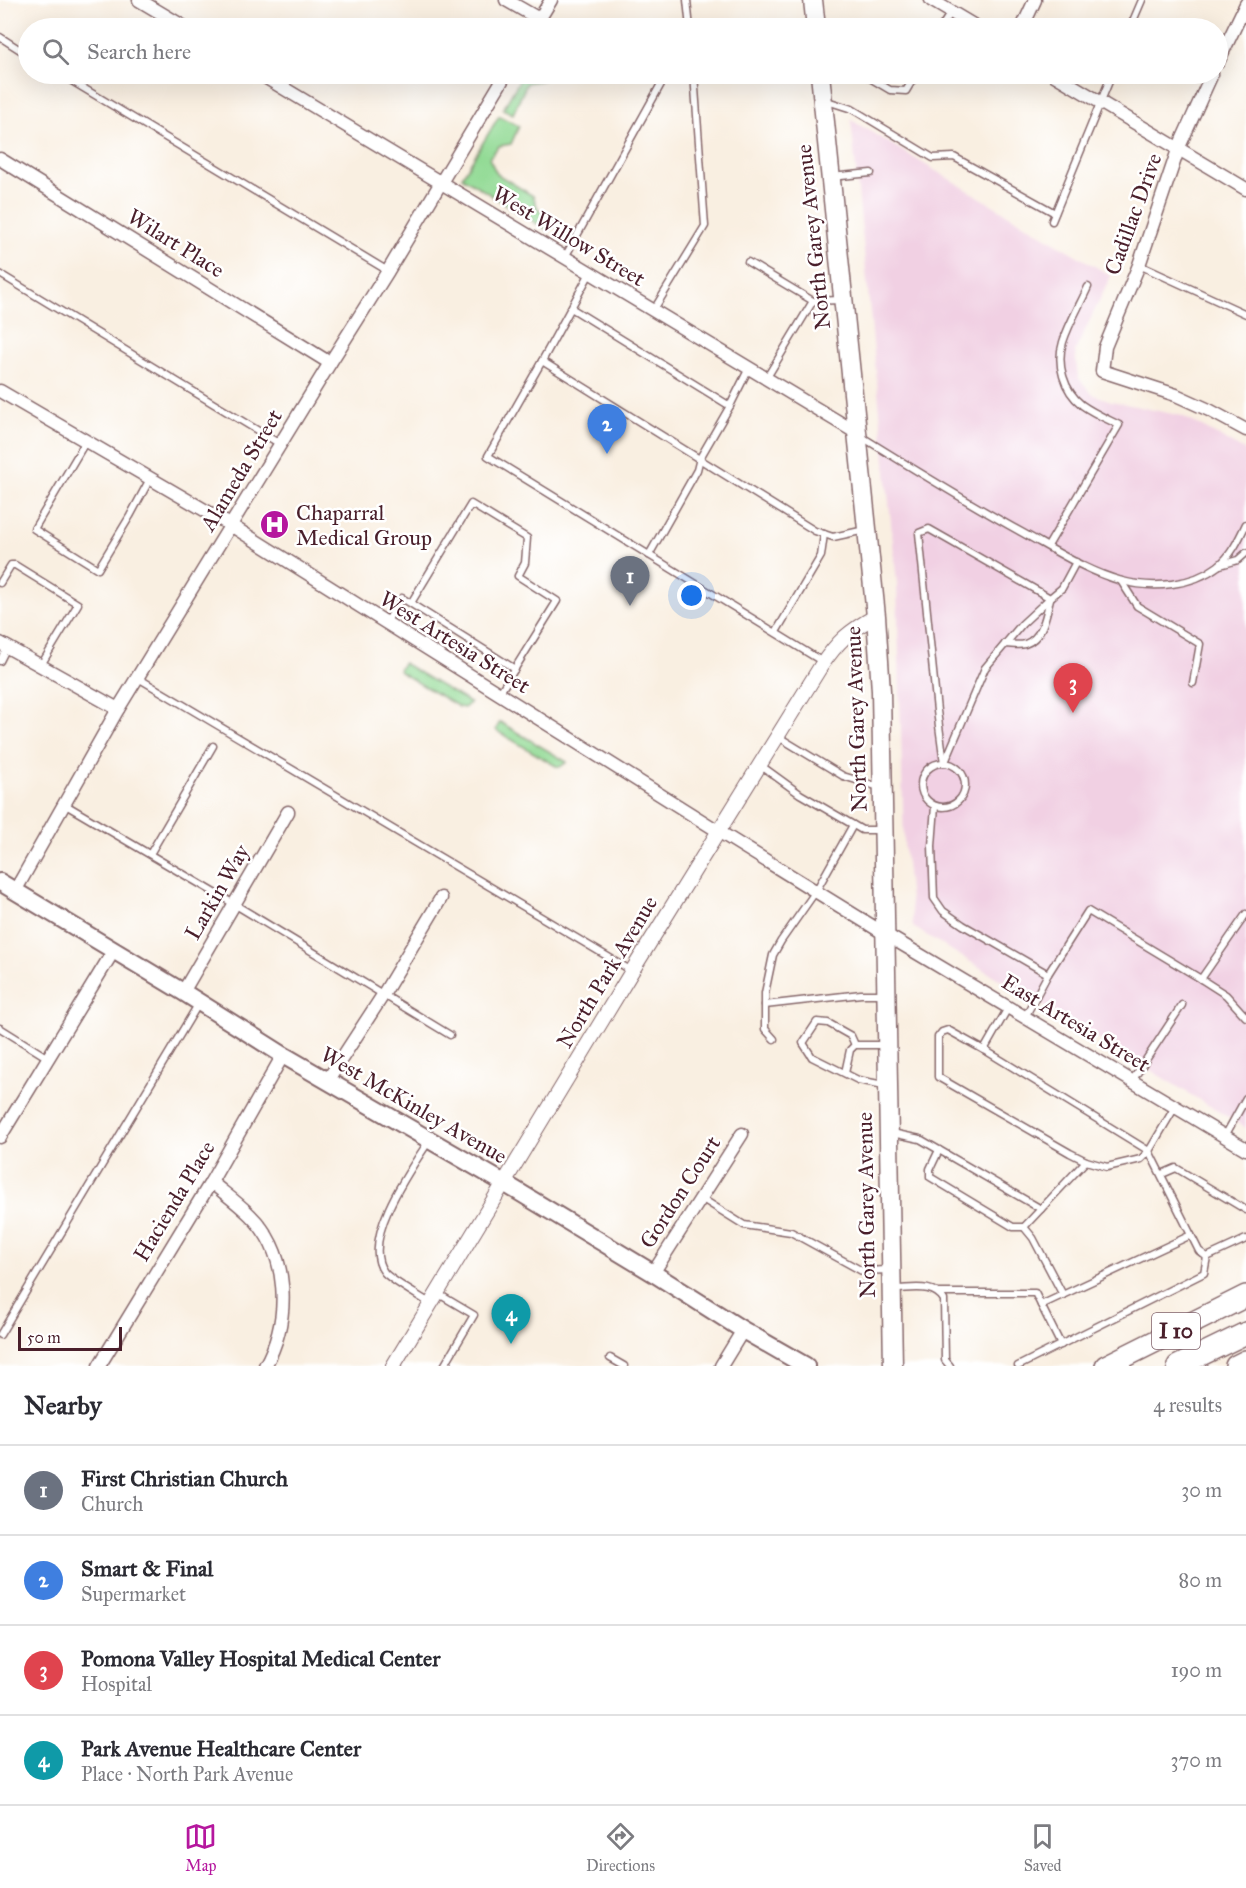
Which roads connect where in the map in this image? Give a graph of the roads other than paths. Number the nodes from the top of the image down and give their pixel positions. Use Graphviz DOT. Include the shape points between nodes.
graph roads {
  1 [pos="140,0"];
  2 [pos="506,0"];
  3 [pos="551,0"];
  4 [pos="687,0"];
  5 [pos="813,0"];
  6 [pos="931,0"];
  7 [pos="1035,0"];
  8 [pos="1142,0"];
  9 [pos="1246,4"];
  10 [pos="951,12"];
  11 [pos="170,18"];
  12 [pos="528,18"];
  13 [pos="540,18"];
  14 [pos="689,18"];
  15 [pos="815,18"];
  16 [pos="947,18"];
  17 [pos="961,18"];
  18 [pos="1027,18"];
  19 [pos="1134,18"];
  20 [pos="0,37"];
  21 [pos="1228,41"];
  22 [pos="18,49"];
  23 [pos="77,84"];
  24 [pos="277,84"];
  25 [pos="500,84"];
  26 [pos="661,84"];
  27 [pos="695,84"];
  28 [pos="821,84"];
  29 [pos="880,84"];
  30 [pos="910,84"];
  31 [pos="1070,84"];
  32 [pos="1108,84"];
  33 [pos="1207,84"];
  34 [pos="823,100"];
  35 [pos="1100,101"];
  36 [pos="1179,147"];
  37 [pos="0,159"];
  38 [pos="871,173"];
  39 [pos="831,177"];
  40 [pos="440,183"];
  41 [pos="1246,189"];
  42 [pos="1055,213"];
  43 [pos="1052,221"];
  44 [pos="565,258"];
  45 [pos="748,262"];
  46 [pos="1139,265"];
  47 [pos="388,271"];
  48 [pos="590,273"];
  49 [pos="0,274"];
  50 [pos="1088,287"];
  51 [pos="843,300"];
  52 [pos="813,301"];
  53 [pos="571,308"];
  54 [pos="653,311"];
  55 [pos="1246,314"];
  56 [pos="542,361"];
  57 [pos="330,363"];
  58 [pos="748,368"];
  59 [pos="766,379"];
  60 [pos="0,391"];
  61 [pos="730,406"];
  62 [pos="1246,430"];
  63 [pos="857,433"];
  64 [pos="86,441"];
  65 [pos="281,445"];
  66 [pos="700,458"];
  67 [pos="150,479"];
  68 [pos="1246,524"];
  69 [pos="232,526"];
  70 [pos="867,529"];
  71 [pos="824,534"];
  72 [pos="1048,546"];
  73 [pos="1246,553"];
  74 [pos="649,555"];
  75 [pos="1076,562"];
  76 [pos="1219,565"];
  77 [pos="1121,581"];
  78 [pos="0,583"];
  79 [pos="1050,598"];
  80 [pos="411,603"];
  81 [pos="876,616"];
  82 [pos="385,623"];
  83 [pos="776,632"];
  84 [pos="1005,644"];
  85 [pos="4,645"];
  86 [pos="0,661"];
  87 [pos="824,662"];
  88 [pos="41,665"];
  89 [pos="515,669"];
  90 [pos="137,677"];
  91 [pos="1193,683"];
  92 [pos="499,694"];
  93 [pos="118,709"];
  94 [pos="777,736"];
  95 [pos="213,746"];
  96 [pos="944,763"];
  97 [pos="759,765"];
  98 [pos="883,788"];
  99 [pos="64,804"];
  100 [pos="935,806"];
  101 [pos="288,812"];
  102 [pos="853,825"];
  103 [pos="883,830"];
  104 [pos="718,831"];
  105 [pos="150,854"];
  106 [pos="0,882"];
  107 [pos="15,891"];
  108 [pos="816,891"];
  109 [pos="441,898"];
  110 [pos="234,904"];
  111 [pos="1246,914"];
  112 [pos="885,934"];
  113 [pos="114,950"];
  114 [pos="632,971"];
  115 [pos="1048,974"];
  116 [pos="1201,980"];
  117 [pos="183,992"];
  118 [pos="886,994"];
  119 [pos="383,995"];
  120 [pos="200,1003"];
  121 [pos="765,1005"];
  122 [pos="1182,1005"];
  123 [pos="1008,1007"];
  124 [pos="1025,1017"];
  125 [pos="1246,1017"];
  126 [pos="0,1028"];
  127 [pos="450,1035"];
  128 [pos="774,1039"];
  129 [pos="855,1045"];
  130 [pos="887,1045"];
  131 [pos="983,1049"];
  132 [pos="282,1055"];
  133 [pos="48,1058"];
  134 [pos="845,1073"];
  135 [pos="327,1081"];
  136 [pos="1132,1081"];
  137 [pos="888,1086"];
  138 [pos="1246,1098"];
  139 [pos="1175,1107"];
  140 [pos="889,1132"];
  141 [pos="742,1134"];
  142 [pos="0,1137"];
  143 [pos="1225,1137"];
  144 [pos="430,1140"];
  145 [pos="1246,1149"];
  146 [pos="939,1150"];
  147 [pos="1149,1151"];
  148 [pos="1086,1161"];
  149 [pos="1162,1174"];
  150 [pos="211,1182"];
  151 [pos="504,1183"];
  152 [pos="701,1198"];
  153 [pos="1041,1209"];
  154 [pos="1246,1210"];
  155 [pos="1024,1227"];
  156 [pos="1191,1235"];
  157 [pos="1246,1239"];
  158 [pos="1208,1257"];
  159 [pos="891,1270"];
  160 [pos="653,1273"];
  161 [pos="891,1289"];
  162 [pos="940,1293"];
  163 [pos="1063,1295"];
  164 [pos="1246,1296"];
  165 [pos="434,1299"];
  166 [pos="1041,1305"];
  167 [pos="743,1330"];
  168 [pos="1246,1333"];
  169 [pos="0,1335"];
  170 [pos="1061,1345"];
  171 [pos="610,1358"];
  172 [pos="1246,1361"];
  173 [pos="99,1366"];
  174 [pos="265,1366"];
  175 [pos="393,1366"];
  176 [pos="444,1366"];
  177 [pos="624,1366"];
  178 [pos="721,1366"];
  179 [pos="806,1366"];
  180 [pos="893,1366"];
  181 [pos="950,1366"];
  182 [pos="1018,1366"];
  183 [pos="1106,1366"];
  184 [pos="1178,1366"];
  185 [pos="1236,1366"];
  1 -- 11 [label="street"];
  2 -- 12 [label="street"];
  3 -- 13 [label="street"];
  4 -- 14 [label="lane"];
  5 -- 15 [label="main road"];
  6 -- 10 [label="street"];
  7 -- 18 [label="street"];
  8 -- 19 [label="lane"];
  9 -- 21 [label="street"];
  10 -- 16 [label="lane"];
  10 -- 17 [label="street"];
  20 -- 22 [label="lane"];
  23 -- 47 [label="lane"];
  24 -- 40 [label="street, West Willow Street"];
  25 -- 40 [label="street, Alameda Street"];
  26 -- 44 [label="lane"];
  27 -- 54 [label="lane" via="705,226"];
  28 -- 34 [label="main road, North Garey Avenue"];
  29 -- 30 [label="lane" via="890,90 906,91"];
  31 -- 35 [label="street"];
  32 -- 35 [label="lane"];
  33 -- 36 [label="street, Cadillac Drive"];
  34 -- 39 [label="main road, North Garey Avenue"];
  34 -- 42 [label="lane" via="852,109 933,158 954,157"];
  35 -- 36 [label="street"];
  35 -- 42 [label="lane"];
  36 -- 41 [label="street"];
  36 -- 46 [label="street, Cadillac Drive"];
  37 -- 57 [label="street, Wilart Place"];
  38 -- 39 [label="lane"];
  39 -- 51 [label="main road, North Garey Avenue"];
  40 -- 44 [label="street, West Willow Street"];
  40 -- 47 [label="street, Alameda Street"];
  42 -- 43 [label="lane"];
  44 -- 48 [label="street, West Willow Street"];
  45 -- 52 [label="lane"];
  46 -- 55 [label="lane"];
  46 -- 62 [label="street, Cadillac Drive" via="1105,347 1102,371 1176,395"];
  47 -- 57 [label="street, Alameda Street"];
  48 -- 53 [label="lane"];
  48 -- 54 [label="street, West Willow Street"];
  49 -- 65 [label="lane"];
  50 -- 72 [label="lane" via="1062,343 1062,375 1068,391 1082,404 1119,425"];
  51 -- 52 [label="lane"];
  51 -- 63 [label="main road, North Garey Avenue"];
  52 -- 59 [label="lane"];
  53 -- 56 [label="lane"];
  53 -- 61 [label="lane"];
  54 -- 58 [label="street, West Willow Street"];
  56 -- 66 [label="lane"];
  56 -- 74 [label="lane" via="488,456"];
  57 -- 65 [label="street, Alameda Street"];
  58 -- 59 [label="street, West Willow Street"];
  58 -- 61 [label="lane"];
  59 -- 63 [label="street, West Willow Street"];
  60 -- 64 [label="street, West Artesia Street"];
  61 -- 66 [label="lane"];
  63 -- 70 [label="main road, North Garey Avenue"];
  63 -- 72 [label="lane" via="970,505"];
  64 -- 67 [label="street, West Artesia Street"];
  64 -- 67 [label="lane" via="34,529 98,569"];
  65 -- 69 [label="street, Alameda Street"];
  66 -- 71 [label="lane"];
  66 -- 74 [label="lane"];
  67 -- 69 [label="street, West Artesia Street"];
  68 -- 76 [label="lane" via="1236,545"];
  69 -- 82 [label="street, West Artesia Street"];
  69 -- 90 [label="street, Alameda Street"];
  70 -- 71 [label="lane" via="833,537"];
  70 -- 81 [label="main road, North Garey Avenue"];
  71 -- 83 [label="lane" via="821,556"];
  72 -- 75 [label="lane"];
  73 -- 76 [label="lane" via="1238,560"];
  74 -- 83 [label="lane"];
  75 -- 77 [label="lane"];
  75 -- 79 [label="lane" via="1062,588"];
  76 -- 77 [label="lane" via="1176,584"];
  77 -- 91 [label="lane" via="1137,606 1200,644"];
  78 -- 88 [label="lane" via="11,565 15,565 78,604"];
  79 -- 84 [label="lane"];
  79 -- 84 [label="lane" via="1044,625 1036,637 1024,644"];
  79 -- 96 [label="lane" via="929,529 919,533"];
  80 -- 82 [label="lane" via="402,598"];
  80 -- 89 [label="lane"];
  80 -- 89 [label="lane" via="471,504 526,538 525,563 518,576 557,601"];
  81 -- 87 [label="street, North Park Avenue" via="853,629"];
  81 -- 98 [label="main road, North Garey Avenue"];
  82 -- 92 [label="street, West Artesia Street"];
  83 -- 87 [label="lane"];
  84 -- 96 [label="lane" via="985,668"];
  85 -- 86 [label="lane"];
  85 -- 88 [label="street"];
  87 -- 94 [label="street, North Park Avenue"];
  88 -- 93 [label="street"];
  89 -- 92 [label="lane"];
  90 -- 93 [label="street, Alameda Street"];
  90 -- 114 [label="lane"];
  92 -- 104 [label="street, West Artesia Street"];
  93 -- 99 [label="street, Alameda Street"];
  94 -- 97 [label="street, North Park Avenue"];
  94 -- 98 [label="lane" via="843,776"];
  95 -- 105 [label="lane"];
  96 -- 100 [label="lane" via="931,766 920,784 924,797"];
  96 -- 100 [label="lane" via="963,775 965,790 950,806"];
  97 -- 102 [label="lane"];
  97 -- 104 [label="street, North Park Avenue"];
  98 -- 103 [label="main road, North Garey Avenue"];
  99 -- 105 [label="lane"];
  99 -- 107 [label="street, Alameda Street"];
  100 -- 115 [label="lane" via="934,898 963,925"];
  101 -- 110 [label="street, Larkin Way"];
  102 -- 103 [label="lane" via="862,830"];
  102 -- 108 [label="lane"];
  103 -- 112 [label="main road, North Garey Avenue"];
  104 -- 108 [label="street, West Artesia Street"];
  104 -- 114 [label="street, North Park Avenue"];
  105 -- 110 [label="lane"];
  106 -- 107 [label="main road, West McKinley Avenue"];
  107 -- 113 [label="main road, West McKinley Avenue"];
  108 -- 112 [label="street, West Artesia Street"];
  108 -- 121 [label="lane" via="773,956"];
  109 -- 119 [label="street"];
  110 -- 117 [label="street, Larkin Way"];
  110 -- 119 [label="lane"];
  111 -- 116 [label="lane"];
  112 -- 118 [label="main road, North Garey Avenue"];
  112 -- 123 [label="street, East Artesia Street"];
  113 -- 117 [label="main road, West McKinley Avenue"];
  113 -- 133 [label="street"];
  114 -- 151 [label="street, North Park Avenue"];
  115 -- 116 [label="lane" via="1088,910"];
  115 -- 124 [label="lane"];
  116 -- 125 [label="lane" via="1226,995"];
  117 -- 120 [label="main road, West McKinley Avenue"];
  118 -- 121 [label="lane"];
  118 -- 130 [label="main road, North Garey Avenue"];
  119 -- 127 [label="lane"];
  119 -- 135 [label="street"];
  120 -- 132 [label="main road, West McKinley Avenue"];
  120 -- 169 [label="lane"];
  121 -- 128 [label="lane" via="765,1029"];
  122 -- 136 [label="lane"];
  123 -- 124 [label="street, East Artesia Street"];
  123 -- 131 [label="lane"];
  124 -- 136 [label="street, East Artesia Street"];
  126 -- 133 [label="lane"];
  129 -- 130 [label="lane"];
  129 -- 134 [label="lane" via="850,1050"];
  129 -- 134 [label="lane" via="851,1036 828,1023 817,1022 803,1043 812,1057"];
  130 -- 137 [label="main road, North Garey Avenue"];
  131 -- 147 [label="lane"];
  131 -- 148 [label="lane" via="948,1030 942,1032 938,1037 938,1077"];
  132 -- 135 [label="main road, West McKinley Avenue"];
  132 -- 150 [label="street, Hacienda Place"];
  133 -- 142 [label="street"];
  134 -- 137 [label="lane"];
  135 -- 144 [label="main road, West McKinley Avenue"];
  136 -- 139 [label="street, East Artesia Street"];
  137 -- 140 [label="main road, North Garey Avenue"];
  138 -- 143 [label="lane"];
  139 -- 143 [label="street, East Artesia Street"];
  139 -- 147 [label="lane"];
  140 -- 146 [label="lane" via="920,1139"];
  140 -- 159 [label="main road, North Garey Avenue"];
  141 -- 152 [label="street, Gordon Court"];
  143 -- 145 [label="street, East Artesia Street"];
  144 -- 151 [label="main road, West McKinley Avenue"];
  144 -- 165 [label="lane" via="407,1174 378,1243 385,1273"];
  146 -- 153 [label="lane"];
  146 -- 155 [label="lane" via="930,1177 1013,1227"];
  147 -- 148 [label="lane" via="1141,1159 1107,1167"];
  147 -- 149 [label="lane"];
  148 -- 153 [label="lane"];
  149 -- 154 [label="lane" via="1176,1168"];
  149 -- 156 [label="lane"];
  150 -- 173 [label="street, Hacienda Place"];
  150 -- 174 [label="street" via="251,1216 273,1247 280,1265 281,1320"];
  151 -- 160 [label="main road, West McKinley Avenue"];
  151 -- 165 [label="street, North Park Avenue"];
  152 -- 159 [label="lane" via="744,1225 790,1232 862,1271"];
  152 -- 160 [label="street, Gordon Court"];
  153 -- 155 [label="lane"];
  155 -- 163 [label="lane"];
  156 -- 158 [label="lane" via="1199,1251"];
  156 -- 163 [label="lane"];
  157 -- 158 [label="lane"];
  158 -- 170 [label="lane" via="1204,1273"];
  159 -- 161 [label="main road, North Garey Avenue"];
  160 -- 167 [label="main road, West McKinley Avenue"];
  161 -- 162 [label="lane" via="930,1289"];
  161 -- 180 [label="main road, North Garey Avenue"];
  162 -- 166 [label="lane" via="1035,1293"];
  162 -- 181 [label="lane" via="944,1300 945,1360"];
  163 -- 166 [label="lane"];
  164 -- 183 [label="highway, I 10"];
  165 -- 175 [label="street, North Park Avenue"];
  165 -- 176 [label="lane" via="474,1315"];
  166 -- 170 [label="lane"];
  167 -- 178 [label="street"];
  167 -- 179 [label="main road, West McKinley Avenue"];
  168 -- 184 [label="highway"];
  170 -- 182 [label="lane"];
  171 -- 177 [label="lane"];
  172 -- 185 [label="highway"];
}
